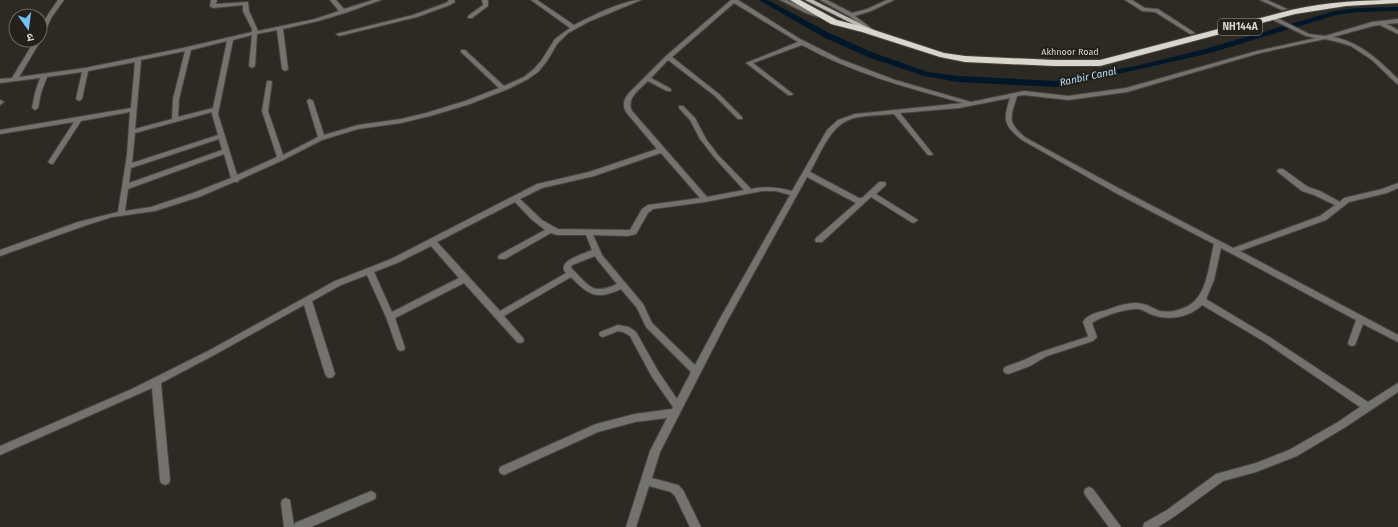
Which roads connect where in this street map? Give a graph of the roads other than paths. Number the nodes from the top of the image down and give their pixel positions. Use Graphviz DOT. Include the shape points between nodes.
graph roads {
  1 [pos="61,0"];
  2 [pos="214,0"];
  3 [pos="333,0"];
  4 [pos="378,0"];
  5 [pos="451,0"];
  6 [pos="486,0"];
  7 [pos="534,0"];
  8 [pos="638,0"];
  9 [pos="734,0"];
  10 [pos="783,0"];
  11 [pos="794,0"];
  12 [pos="808,0"];
  13 [pos="823,0"];
  14 [pos="891,0"];
  15 [pos="1128,0"];
  16 [pos="1263,0"];
  17 [pos="1328,0"];
  18 [pos="1398,1"];
  19 [pos="1284,9"];
  20 [pos="343,12"];
  21 [pos="818,15"];
  22 [pos="851,15"];
  23 [pos="470,17"];
  24 [pos="48,18"];
  25 [pos="1273,18"];
  26 [pos="1398,21"];
  27 [pos="1381,22"];
  28 [pos="280,28"];
  29 [pos="574,28"];
  30 [pos="255,32"];
  31 [pos="873,32"];
  32 [pos="1398,32"];
  33 [pos="1192,33"];
  34 [pos="339,34"];
  35 [pos="1328,37"];
  36 [pos="231,38"];
  37 [pos="801,42"];
  38 [pos="33,48"];
  39 [pos="188,49"];
  40 [pos="463,52"];
  41 [pos="668,57"];
  42 [pos="138,60"];
  43 [pos="1083,63"];
  44 [pos="252,66"];
  45 [pos="285,69"];
  46 [pos="85,70"];
  47 [pos="44,76"];
  48 [pos="647,78"];
  49 [pos="14,80"];
  50 [pos="0,81"];
  51 [pos="269,82"];
  52 [pos="1398,82"];
  53 [pos="503,88"];
  54 [pos="669,90"];
  55 [pos="790,94"];
  56 [pos="1014,95"];
  57 [pos="79,99"];
  58 [pos="310,101"];
  59 [pos="970,104"];
  60 [pos="682,107"];
  61 [pos="35,108"];
  62 [pos="215,109"];
  63 [pos="133,110"];
  64 [pos="896,112"];
  65 [pos="740,118"];
  66 [pos="79,119"];
  67 [pos="175,120"];
  68 [pos="0,132"];
  69 [pos="132,132"];
  70 [pos="221,136"];
  71 [pos="322,138"];
  72 [pos="662,150"];
  73 [pos="226,151"];
  74 [pos="930,154"];
  75 [pos="281,159"];
  76 [pos="51,162"];
  77 [pos="128,167"];
  78 [pos="1281,171"];
  79 [pos="806,173"];
  80 [pos="235,180"];
  81 [pos="882,184"];
  82 [pos="1398,185"];
  83 [pos="126,187"];
  84 [pos="749,192"];
  85 [pos="795,194"];
  86 [pos="871,194"];
  87 [pos="515,198"];
  88 [pos="705,200"];
  89 [pos="861,202"];
  90 [pos="1340,205"];
  91 [pos="121,214"];
  92 [pos="914,220"];
  93 [pos="550,230"];
  94 [pos="588,232"];
  95 [pos="819,240"];
  96 [pos="431,241"];
  97 [pos="1218,244"];
  98 [pos="1232,251"];
  99 [pos="596,252"];
  100 [pos="0,253"];
  101 [pos="502,257"];
  102 [pos="369,271"];
  103 [pos="572,273"];
  104 [pos="464,279"];
  105 [pos="623,285"];
  106 [pos="307,300"];
  107 [pos="1201,300"];
  108 [pos="499,314"];
  109 [pos="390,316"];
  110 [pos="1361,318"];
  111 [pos="603,334"];
  112 [pos="1398,339"];
  113 [pos="520,340"];
  114 [pos="1352,343"];
  115 [pos="401,348"];
  116 [pos="1008,370"];
  117 [pos="697,372"];
  118 [pos="330,374"];
  119 [pos="156,382"];
  120 [pos="1398,387"];
  121 [pos="1368,407"];
  122 [pos="676,410"];
  123 [pos="0,451"];
  124 [pos="504,470"];
  125 [pos="165,480"];
  126 [pos="646,481"];
  127 [pos="1089,492"];
  128 [pos="372,496"];
  129 [pos="286,503"];
  130 [pos="289,527"];
  131 [pos="299,527"];
  132 [pos="631,527"];
  133 [pos="696,527"];
  134 [pos="1116,527"];
  135 [pos="1148,527"];
  1 -- 24 [label="street"];
  2 -- 30 [label="street" via="213,6 246,3 246,11"];
  3 -- 20 [label="street"];
  4 -- 20 [label="street"];
  5 -- 34 [label="street" via="451,3 415,16"];
  6 -- 23 [label="street" via="487,4"];
  7 -- 29 [label="street"];
  8 -- 29 [label="street"];
  9 -- 37 [label="street"];
  9 -- 41 [label="street"];
  10 -- 21 [label="street"];
  11 -- 21 [label="highway, Akhnoor Road / NH144A"];
  12 -- 31 [label="main road"];
  13 -- 22 [label="street"];
  14 -- 22 [label="street" via="872,10"];
  15 -- 33 [label="street" via="1143,10 1156,10"];
  16 -- 19 [label="street"];
  17 -- 19 [label="highway"];
  18 -- 25 [label="highway, Akhnoor Road / NH144A" via="1337,4"];
  19 -- 33 [label="highway"];
  20 -- 28 [label="street"];
  21 -- 31 [label="highway, Akhnoor Road / NH144A"];
  22 -- 31 [label="street"];
  25 -- 35 [label="street" via="1303,33"];
  25 -- 43 [label="highway, Akhnoor Road / NH144A" via="1134,55 1100,63"];
  26 -- 27 [label="street"];
  27 -- 32 [label="street"];
  27 -- 35 [label="street"];
  28 -- 30 [label="street"];
  28 -- 45 [label="street"];
  29 -- 53 [label="street" via="557,39 544,62 530,76"];
  30 -- 36 [label="street"];
  30 -- 44 [label="street"];
  31 -- 43 [label="highway, Akhnoor Road / NH144A" via="920,49 965,59"];
  33 -- 43 [label="highway" via="1093,58"];
  35 -- 52 [label="street" via="1346,42 1363,51"];
  35 -- 56 [label="street" via="1259,52 1127,90 1068,98 1034,93"];
  36 -- 39 [label="street"];
  36 -- 62 [label="street"];
  37 -- 55 [label="street" via="749,63"];
  37 -- 59 [label="street" via="868,73"];
  38 -- 49 [label="street"];
  39 -- 42 [label="street"];
  39 -- 67 [label="street" via="176,99"];
  40 -- 53 [label="street"];
  41 -- 48 [label="street"];
  41 -- 65 [label="street" via="713,92"];
  42 -- 46 [label="street"];
  42 -- 63 [label="street"];
  46 -- 47 [label="street"];
  46 -- 57 [label="street"];
  47 -- 49 [label="street"];
  47 -- 61 [label="street"];
  48 -- 54 [label="street"];
  48 -- 72 [label="street" via="628,99 627,108"];
  49 -- 50 [label="street"];
  51 -- 75 [label="street" via="265,111"];
  53 -- 71 [label="street" via="424,116 354,128"];
  56 -- 59 [label="street"];
  56 -- 97 [label="street" via="1007,119 1011,128 1021,136"];
  58 -- 71 [label="street"];
  59 -- 64 [label="street"];
  60 -- 84 [label="street" via="693,119 703,139 716,156"];
  62 -- 67 [label="street"];
  62 -- 70 [label="street"];
  63 -- 66 [label="street"];
  63 -- 69 [label="street"];
  64 -- 74 [label="street"];
  64 -- 79 [label="street" via="849,117 836,124"];
  66 -- 68 [label="street"];
  66 -- 76 [label="street"];
  67 -- 69 [label="street"];
  69 -- 77 [label="street"];
  70 -- 73 [label="street"];
  70 -- 77 [label="street"];
  71 -- 75 [label="street"];
  72 -- 87 [label="street" via="591,174 540,186"];
  72 -- 88 [label="street"];
  73 -- 80 [label="street"];
  73 -- 83 [label="street"];
  75 -- 80 [label="street"];
  77 -- 83 [label="street"];
  78 -- 90 [label="street" via="1305,190"];
  79 -- 85 [label="street"];
  79 -- 89 [label="street"];
  80 -- 91 [label="street" via="172,204"];
  81 -- 86 [label="street"];
  82 -- 90 [label="street" via="1347,200"];
  83 -- 91 [label="street"];
  84 -- 85 [label="street" via="768,189"];
  84 -- 88 [label="street"];
  85 -- 117 [label="street" via="721,324"];
  86 -- 89 [label="street"];
  86 -- 92 [label="street"];
  87 -- 93 [label="street"];
  87 -- 96 [label="street"];
  88 -- 94 [label="street" via="649,208 631,233"];
  89 -- 95 [label="street"];
  90 -- 98 [label="street" via="1323,218"];
  91 -- 100 [label="street" via="81,224"];
  93 -- 94 [label="street"];
  93 -- 101 [label="street"];
  94 -- 99 [label="street"];
  96 -- 102 [label="street"];
  96 -- 104 [label="street"];
  97 -- 98 [label="street"];
  97 -- 107 [label="street" via="1211,275"];
  98 -- 110 [label="street"];
  99 -- 103 [label="street" via="569,263 567,266"];
  99 -- 105 [label="street"];
  102 -- 106 [label="street" via="338,283"];
  102 -- 109 [label="street"];
  103 -- 105 [label="street" via="591,291 597,293"];
  103 -- 108 [label="street"];
  104 -- 108 [label="street"];
  104 -- 109 [label="street"];
  105 -- 117 [label="street" via="640,306 649,324"];
  106 -- 118 [label="street"];
  106 -- 119 [label="street"];
  107 -- 116 [label="street" via="1190,309 1169,315 1136,306 1088,319 1093,337 1090,340 1044,354"];
  107 -- 121 [label="street" via="1268,340"];
  108 -- 113 [label="street"];
  109 -- 115 [label="street"];
  110 -- 112 [label="street"];
  110 -- 114 [label="street"];
  111 -- 122 [label="street" via="623,327 633,334"];
  117 -- 122 [label="street"];
  119 -- 123 [label="street"];
  119 -- 125 [label="street"];
  120 -- 121 [label="street"];
  121 -- 135 [label="street" via="1293,453 1220,477"];
  122 -- 124 [label="street" via="596,428"];
  122 -- 126 [label="street" via="655,451"];
  126 -- 132 [label="street"];
  126 -- 133 [label="street" via="674,488"];
  127 -- 134 [label="street"];
  128 -- 131 [label="street"];
  129 -- 130 [label="street"];
}
